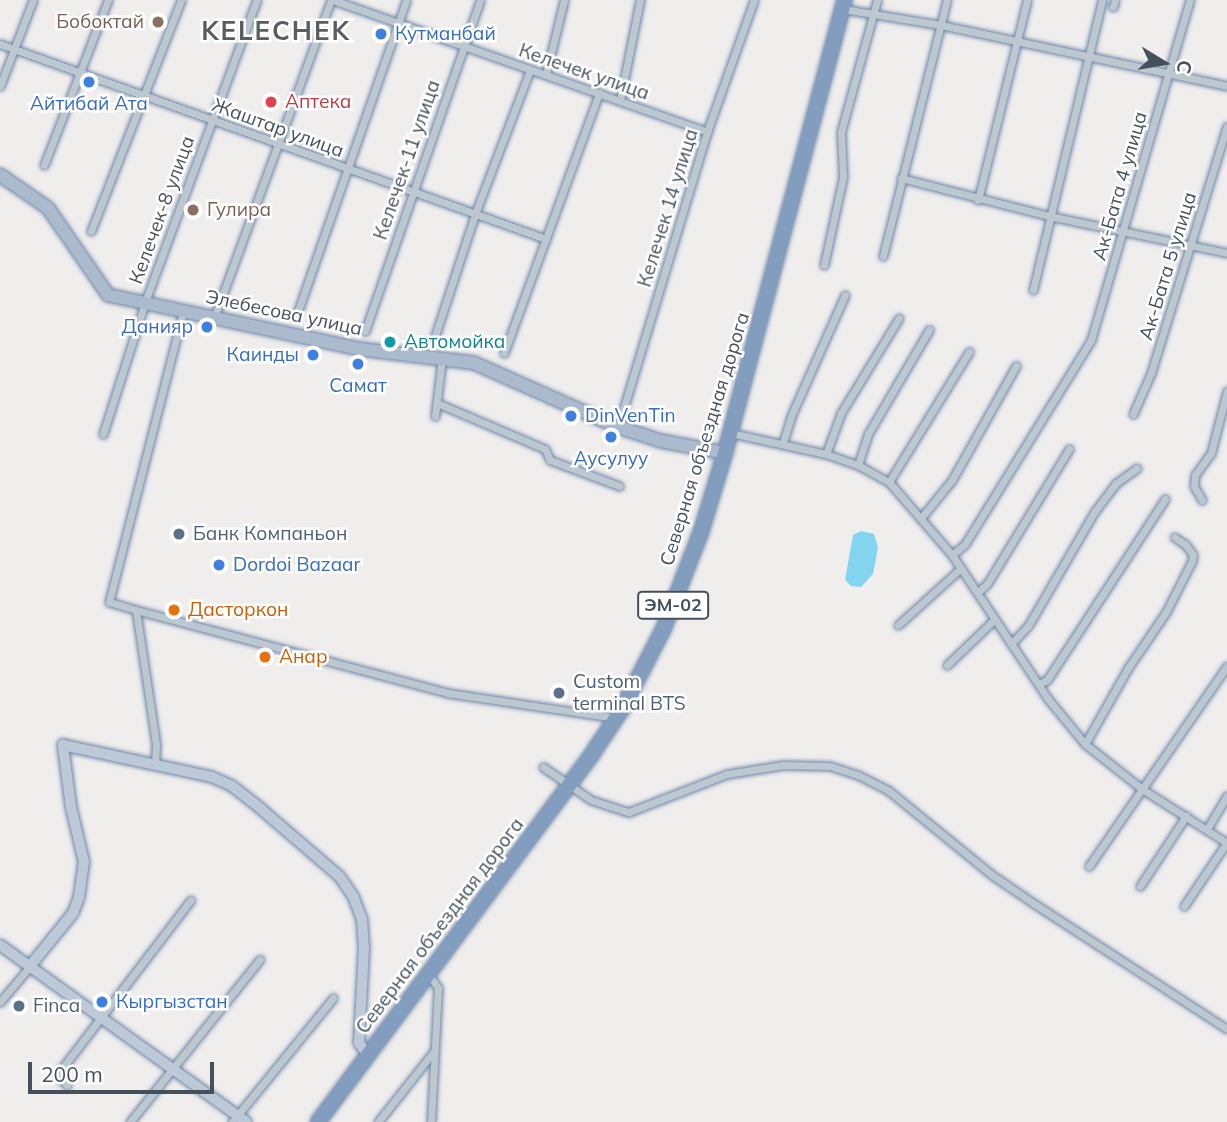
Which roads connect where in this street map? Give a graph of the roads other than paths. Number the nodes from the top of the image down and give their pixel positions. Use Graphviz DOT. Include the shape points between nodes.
graph roads {
  1 [pos="33,0"];
  2 [pos="108,0"];
  3 [pos="181,0"];
  4 [pos="257,0"];
  5 [pos="332,0"];
  6 [pos="406,0"];
  7 [pos="480,0"];
  8 [pos="564,0"];
  9 [pos="640,0"];
  10 [pos="754,0"];
  11 [pos="877,0"];
  12 [pos="947,0"];
  13 [pos="1027,0"];
  14 [pos="1102,0"];
  15 [pos="1190,0"];
  16 [pos="844,4"];
  17 [pos="873,13"];
  18 [pos="399,24"];
  19 [pos="941,25"];
  20 [pos="1017,42"];
  21 [pos="0,44"];
  22 [pos="463,45"];
  23 [pos="15,50"];
  24 [pos="1088,57"];
  25 [pos="530,70"];
  26 [pos="1168,73"];
  27 [pos="81,74"];
  28 [pos="546,74"];
  29 [pos="0,86"];
  30 [pos="1227,86"];
  31 [pos="599,93"];
  32 [pos="146,97"];
  33 [pos="620,100"];
  34 [pos="212,120"];
  35 [pos="1227,126"];
  36 [pos="707,132"];
  37 [pos="278,145"];
  38 [pos="44,164"];
  39 [pos="345,169"];
  40 [pos="0,176"];
  41 [pos="901,178"];
  42 [pos="412,191"];
  43 [pos="978,200"];
  44 [pos="475,214"];
  45 [pos="1049,216"];
  46 [pos="91,231"];
  47 [pos="1124,233"];
  48 [pos="546,239"];
  49 [pos="1192,245"];
  50 [pos="1227,253"];
  51 [pos="883,256"];
  52 [pos="824,265"];
  53 [pos="1032,290"];
  54 [pos="845,295"];
  55 [pos="145,302"];
  56 [pos="183,311"];
  57 [pos="298,311"];
  58 [pos="899,317"];
  59 [pos="214,318"];
  60 [pos="929,330"];
  61 [pos="365,331"];
  62 [pos="435,336"];
  63 [pos="969,352"];
  64 [pos="504,353"];
  65 [pos="442,358"];
  66 [pos="1016,366"];
  67 [pos="1227,391"];
  68 [pos="437,403"];
  69 [pos="1133,414"];
  70 [pos="1225,414"];
  71 [pos="435,416"];
  72 [pos="618,427"];
  73 [pos="103,433"];
  74 [pos="730,433"];
  75 [pos="783,443"];
  76 [pos="1069,449"];
  77 [pos="724,453"];
  78 [pos="826,454"];
  79 [pos="858,465"];
  80 [pos="1137,468"];
  81 [pos="889,482"];
  82 [pos="619,486"];
  83 [pos="1165,499"];
  84 [pos="1202,500"];
  85 [pos="921,518"];
  86 [pos="1174,537"];
  87 [pos="952,555"];
  88 [pos="961,568"];
  89 [pos="978,592"];
  90 [pos="136,610"];
  91 [pos="995,619"];
  92 [pos="898,625"];
  93 [pos="1011,644"];
  94 [pos="947,665"];
  95 [pos="1227,666"];
  96 [pos="1039,684"];
  97 [pos="616,718"];
  98 [pos="1085,744"];
  99 [pos="155,764"];
  100 [pos="543,767"];
  101 [pos="1142,789"];
  102 [pos="1227,796"];
  103 [pos="1186,816"];
  104 [pos="1207,829"];
  105 [pos="1227,842"];
  106 [pos="1089,866"];
  107 [pos="1140,887"];
  108 [pos="191,900"];
  109 [pos="1184,906"];
  110 [pos="0,945"];
  111 [pos="260,959"];
  112 [pos="30,967"];
  113 [pos="429,975"];
  114 [pos="333,998"];
  115 [pos="0,1002"];
  116 [pos="100,1017"];
  117 [pos="1227,1029"];
  118 [pos="435,1050"];
  119 [pos="368,1055"];
  120 [pos="173,1070"];
  121 [pos="66,1085"];
  122 [pos="238,1120"];
  123 [pos="130,1122"];
  124 [pos="318,1122"];
  125 [pos="378,1122"];
  126 [pos="431,1122"];
  1 -- 23 [label="street"];
  2 -- 27 [label="street"];
  3 -- 32 [label="street"];
  4 -- 34 [label="street, Келечек-8 улица"];
  5 -- 18 [label="street, Келечек улица"];
  5 -- 37 [label="street"];
  6 -- 18 [label="street"];
  7 -- 22 [label="street, Келечек-11 улица"];
  8 -- 28 [label="street"];
  9 -- 33 [label="street"];
  10 -- 36 [label="street, Келечек 14 улица"];
  11 -- 17 [label="street"];
  12 -- 19 [label="street"];
  13 -- 20 [label="street"];
  14 -- 24 [label="street"];
  15 -- 26 [label="street, Ак-Бата 4 улица"];
  16 -- 17 [label="street"];
  16 -- 74 [label="highway, Северная объездная дорога / ЭМ-02"];
  17 -- 19 [label="street"];
  17 -- 52 [label="street" via="841,132 844,177"];
  18 -- 22 [label="street, Келечек улица"];
  18 -- 39 [label="street"];
  19 -- 20 [label="street"];
  19 -- 41 [label="street"];
  20 -- 24 [label="street"];
  20 -- 43 [label="street"];
  21 -- 23 [label="street, Жаштар улица"];
  22 -- 25 [label="street, Келечек улица"];
  22 -- 42 [label="street, Келечек-11 улица"];
  23 -- 27 [label="street, Жаштар улица"];
  23 -- 29 [label="street"];
  24 -- 26 [label="street"];
  24 -- 45 [label="street"];
  25 -- 28 [label="street, Келечек улица"];
  25 -- 44 [label="street"];
  26 -- 30 [label="street"];
  26 -- 47 [label="street, Ак-Бата 4 улица"];
  27 -- 32 [label="street, Жаштар улица"];
  27 -- 38 [label="street"];
  28 -- 31 [label="street, Келечек улица"];
  31 -- 33 [label="street, Келечек улица"];
  31 -- 48 [label="street"];
  32 -- 34 [label="street, Жаштар улица"];
  32 -- 46 [label="street"];
  33 -- 36 [label="street, Келечек улица"];
  34 -- 37 [label="street, Жаштар улица"];
  34 -- 55 [label="street, Келечек-8 улица"];
  35 -- 49 [label="street, Ак-Бата 5 улица"];
  36 -- 72 [label="street, Келечек 14 улица"];
  37 -- 39 [label="street, Жаштар улица"];
  37 -- 59 [label="street"];
  39 -- 42 [label="street, Жаштар улица"];
  39 -- 57 [label="street"];
  40 -- 55 [label="main road, Элебесова улица" via="48,208 108,295"];
  41 -- 43 [label="street"];
  41 -- 51 [label="street"];
  42 -- 44 [label="street, Жаштар улица"];
  42 -- 61 [label="street, Келечек-11 улица"];
  43 -- 45 [label="street"];
  44 -- 48 [label="street, Жаштар улица"];
  44 -- 62 [label="street"];
  45 -- 47 [label="street"];
  45 -- 53 [label="street"];
  47 -- 49 [label="street"];
  47 -- 87 [label="street, Ак-Бата 4 улица" via="1091,340 965,544"];
  48 -- 64 [label="street"];
  49 -- 50 [label="street"];
  49 -- 69 [label="street, Ак-Бата 5 улица"];
  54 -- 75 [label="street"];
  55 -- 56 [label="main road, Элебесова улица"];
  55 -- 73 [label="street, Келечек-8 улица"];
  56 -- 59 [label="main road, Элебесова улица"];
  56 -- 90 [label="street" via="109,602"];
  58 -- 78 [label="street" via="841,413"];
  59 -- 65 [label="main road, Элебесова улица" via="360,349"];
  60 -- 79 [label="street" via="868,434"];
  63 -- 81 [label="street"];
  65 -- 68 [label="street"];
  65 -- 72 [label="main road, Элебесова улица" via="498,371"];
  66 -- 85 [label="street" via="952,480"];
  67 -- 70 [label="street"];
  68 -- 71 [label="street"];
  68 -- 82 [label="street" via="545,449 550,460"];
  70 -- 84 [label="street" via="1211,453 1195,475 1194,486"];
  72 -- 77 [label="main road, Элебесова улица" via="660,441"];
  74 -- 75 [label="street"];
  74 -- 77 [label="highway, Северная объездная дорога / ЭМ-02"];
  75 -- 78 [label="street"];
  76 -- 89 [label="street"];
  77 -- 97 [label="highway, Северная объездная дорога / ЭМ-02" via="701,532 663,630"];
  78 -- 79 [label="street"];
  79 -- 81 [label="street"];
  80 -- 93 [label="street" via="1115,484 1095,511 1028,626"];
  81 -- 85 [label="street"];
  83 -- 96 [label="street" via="1047,680"];
  85 -- 87 [label="street"];
  86 -- 98 [label="street" via="1186,545 1192,561"];
  87 -- 88 [label="street"];
  88 -- 89 [label="street"];
  88 -- 92 [label="street"];
  89 -- 91 [label="street"];
  90 -- 97 [label="street" via="448,693"];
  90 -- 99 [label="street"];
  91 -- 93 [label="street"];
  91 -- 94 [label="street"];
  93 -- 96 [label="street"];
  95 -- 101 [label="street"];
  96 -- 98 [label="street"];
  97 -- 113 [label="highway, Северная объездная дорога / ЭМ-02"];
  98 -- 101 [label="street"];
  99 -- 112 [label="street" via="63,745 84,862 79,897 73,912"];
  99 -- 119 [label="street" via="232,786 340,877 362,920 365,948 359,1042"];
  100 -- 117 [label="street" via="591,800 629,812 727,774 783,765 830,766 858,775 889,791 1002,882"];
  101 -- 103 [label="street"];
  101 -- 106 [label="street"];
  102 -- 104 [label="street"];
  103 -- 104 [label="street"];
  103 -- 107 [label="street"];
  104 -- 105 [label="street"];
  105 -- 109 [label="street"];
  108 -- 116 [label="street"];
  110 -- 112 [label="street"];
  111 -- 120 [label="street"];
  112 -- 115 [label="street"];
  112 -- 116 [label="street"];
  113 -- 118 [label="street" via="438,988"];
  113 -- 119 [label="highway, Северная объездная дорога / ЭМ-02"];
  114 -- 122 [label="street"];
  116 -- 120 [label="street"];
  116 -- 121 [label="street" via="57,1075"];
  118 -- 125 [label="street"];
  118 -- 126 [label="street"];
  119 -- 124 [label="highway, Северная объездная дорога / ЭМ-02"];
  120 -- 122 [label="street"];
  120 -- 123 [label="street"];
}
